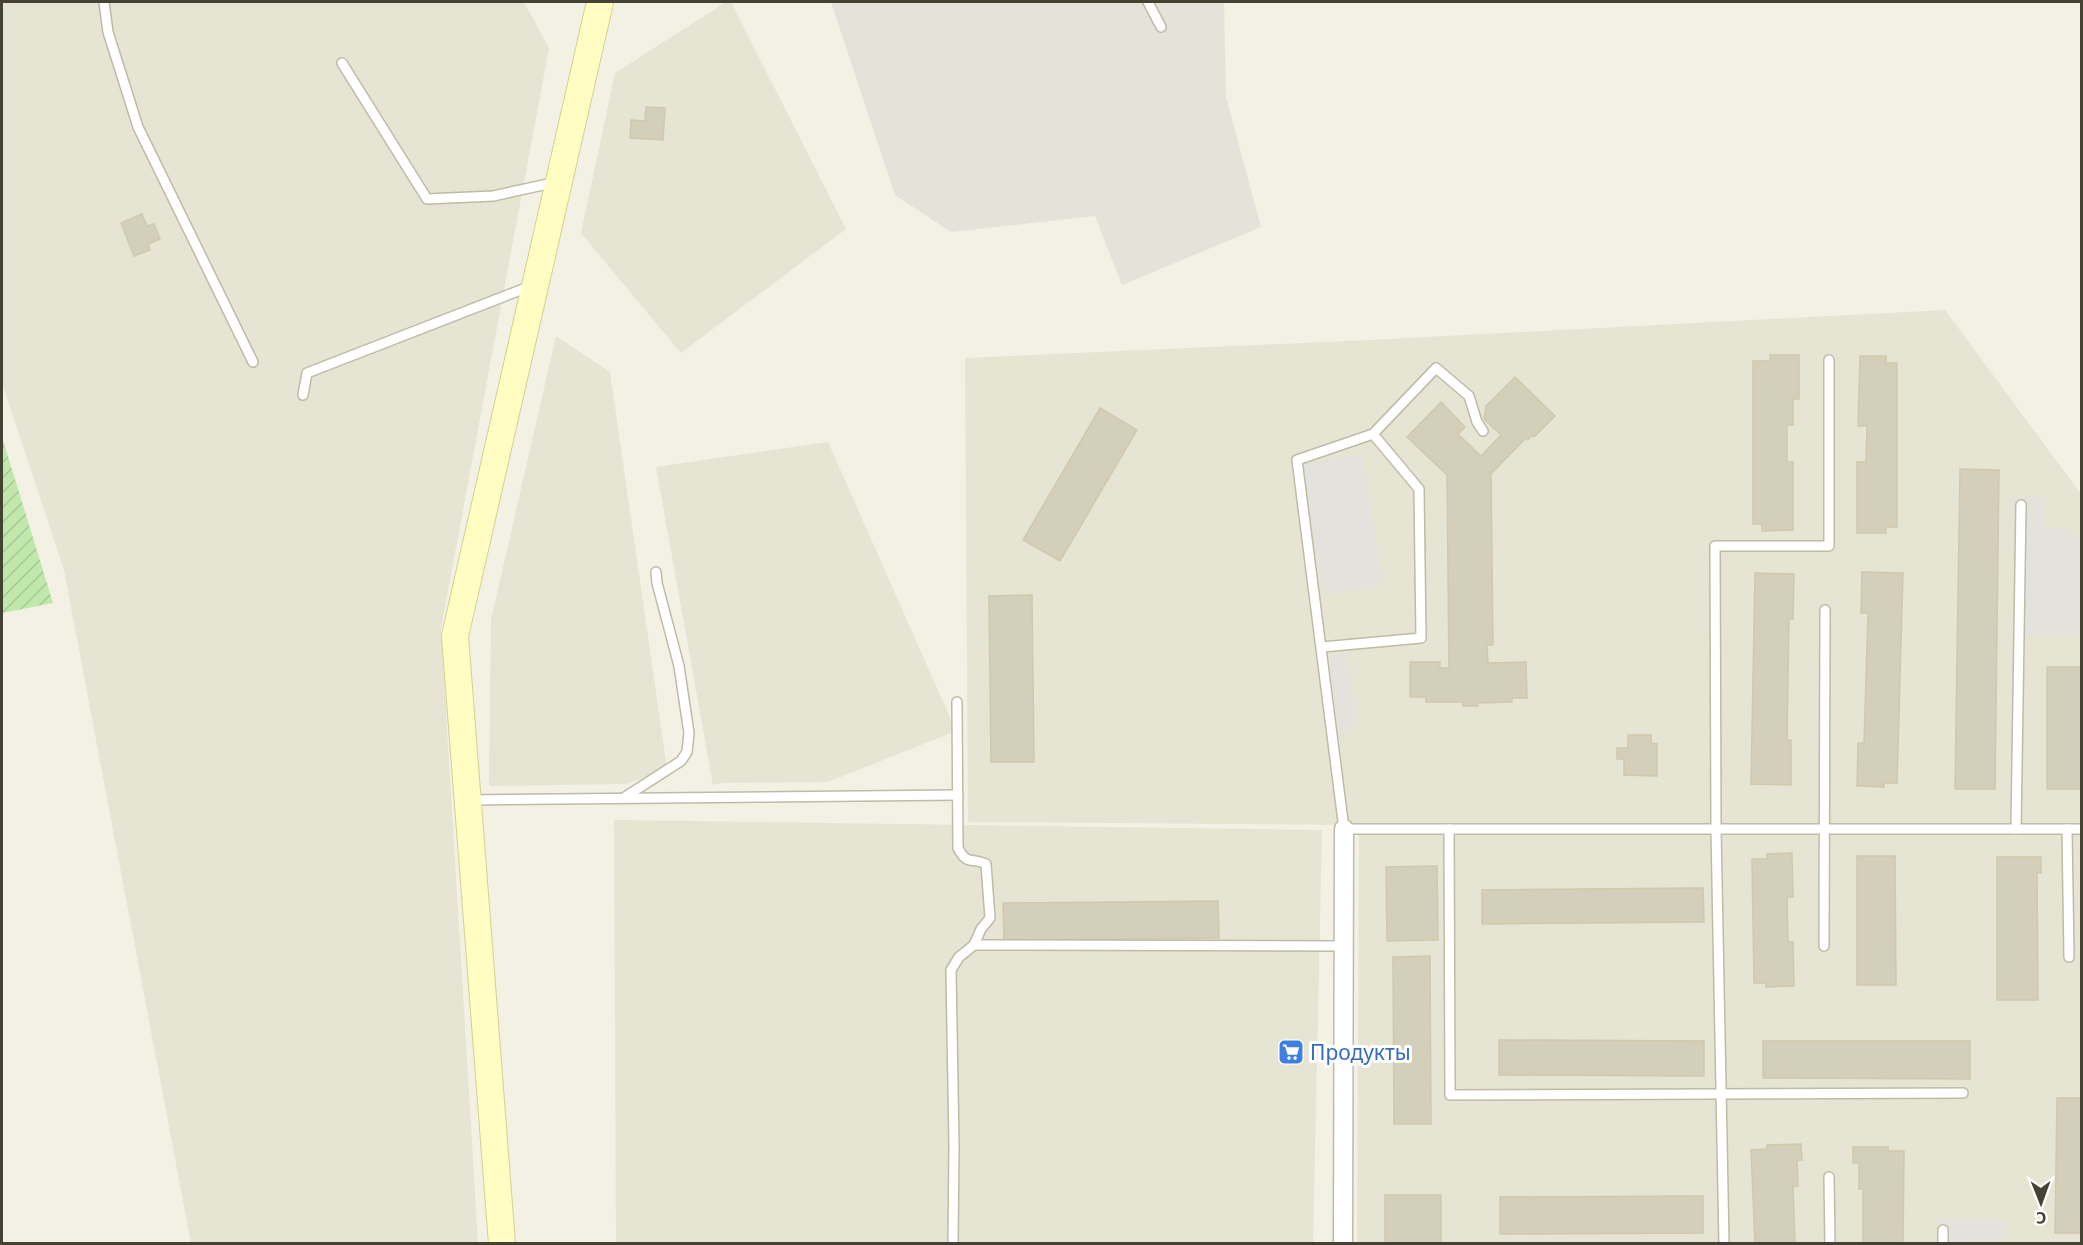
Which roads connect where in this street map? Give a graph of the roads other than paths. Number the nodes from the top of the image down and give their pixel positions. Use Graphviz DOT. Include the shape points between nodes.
graph roads {
  1 [pos="104,2"];
  2 [pos="600,2"];
  3 [pos="1148,2"];
  4 [pos="1161,27"];
  5 [pos="342,63"];
  6 [pos="560,182"];
  7 [pos="537,284"];
  8 [pos="1829,360"];
  9 [pos="253,362"];
  10 [pos="303,395"];
  11 [pos="1484,431"];
  12 [pos="1373,434"];
  13 [pos="2021,505"];
  14 [pos="656,572"];
  15 [pos="1825,610"];
  16 [pos="1322,647"];
  17 [pos="957,702"];
  18 [pos="958,795"];
  19 [pos="623,798"];
  20 [pos="469,800"];
  21 [pos="1344,829"];
  22 [pos="1449,829"];
  23 [pos="1716,829"];
  24 [pos="1824,829"];
  25 [pos="2016,829"];
  26 [pos="2067,829"];
  27 [pos="2082,829"];
  28 [pos="975,945"];
  29 [pos="1344,945"];
  30 [pos="1824,946"];
  31 [pos="2069,957"];
  32 [pos="1963,1093"];
  33 [pos="1721,1094"];
  34 [pos="1829,1176"];
  35 [pos="1943,1230"];
  36 [pos="502,1244"];
  37 [pos="953,1244"];
  38 [pos="1343,1244"];
  39 [pos="1724,1244"];
  40 [pos="1830,1244"];
  41 [pos="1943,1244"];
  1 -- 9 [label="lane" via="108,32 138,127"];
  2 -- 6 [label="street"];
  3 -- 4 [label="lane"];
  5 -- 6 [label="lane" via="427,200 494,196"];
  6 -- 7 [label="street"];
  7 -- 10 [label="lane" via="307,373"];
  7 -- 20 [label="street" via="455,636"];
  8 -- 23 [label="lane" via="1829,546 1714,546"];
  11 -- 12 [label="lane" via="1469,396 1436,368"];
  12 -- 16 [label="lane" via="1297,460"];
  12 -- 16 [label="lane" via="1419,489 1421,638"];
  13 -- 25 [label="lane"];
  14 -- 19 [label="lane" via="679,666 689,733 687,752 681,761"];
  15 -- 24 [label="lane"];
  16 -- 21 [label="lane"];
  17 -- 18 [label="lane"];
  18 -- 19 [label="lane"];
  18 -- 28 [label="lane" via="958,848 970,862 986,864 988,873 990,918"];
  19 -- 20 [label="lane"];
  20 -- 36 [label="street"];
  21 -- 22 [label="lane"];
  21 -- 29 [label="street"];
  22 -- 23 [label="lane"];
  22 -- 33 [label="lane" via="1450,1095"];
  23 -- 24 [label="lane"];
  23 -- 33 [label="lane"];
  24 -- 25 [label="lane"];
  24 -- 30 [label="lane"];
  25 -- 26 [label="lane"];
  26 -- 27 [label="lane"];
  26 -- 31 [label="lane"];
  28 -- 29 [label="lane"];
  28 -- 37 [label="lane" via="959,957 951,970"];
  29 -- 38 [label="street"];
  32 -- 33 [label="lane"];
  33 -- 39 [label="lane"];
  34 -- 40 [label="lane"];
  35 -- 41 [label="lane"];
}
